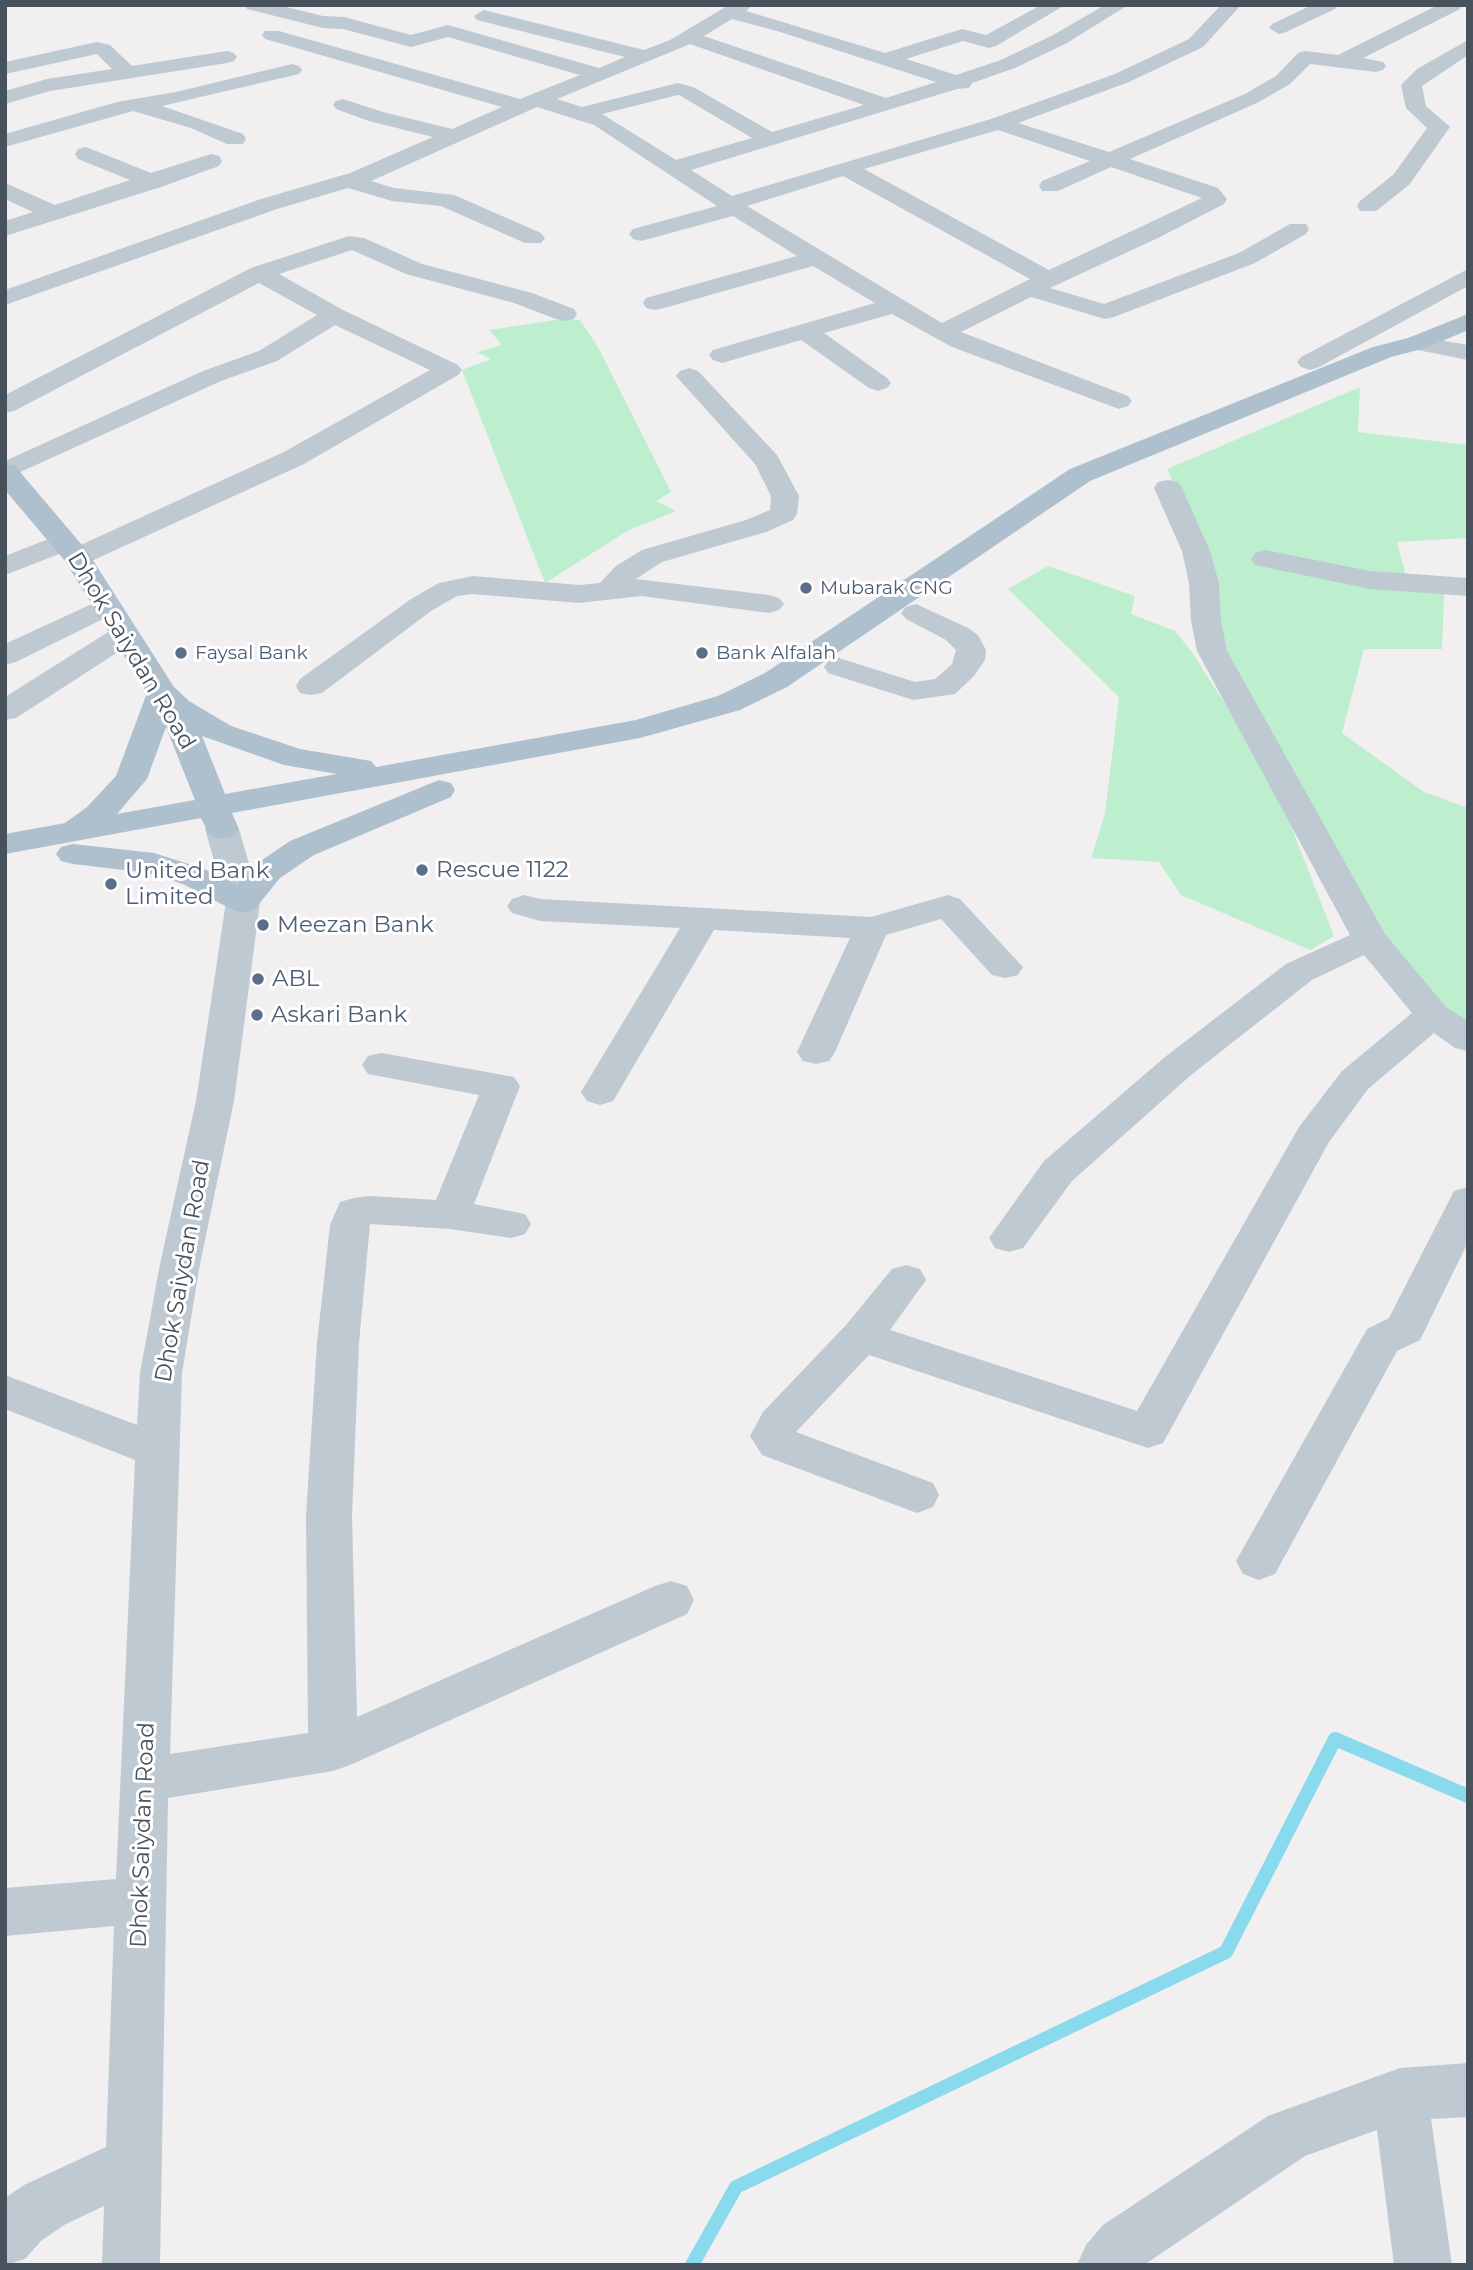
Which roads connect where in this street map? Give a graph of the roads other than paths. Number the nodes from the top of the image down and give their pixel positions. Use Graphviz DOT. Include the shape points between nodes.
graph roads {
  1 [pos="254,5"];
  2 [pos="1056,5"];
  3 [pos="1119,5"];
  4 [pos="1232,5"];
  5 [pos="1328,5"];
  6 [pos="1453,5"];
  7 [pos="704,6"];
  8 [pos="737,9"];
  9 [pos="470,13"];
  10 [pos="248,28"];
  11 [pos="1279,28"];
  12 [pos="688,37"];
  13 [pos="1468,46"];
  14 [pos="645,56"];
  15 [pos="227,57"];
  16 [pos="887,59"];
  17 [pos="1342,61"];
  18 [pos="1376,66"];
  19 [pos="5,70"];
  20 [pos="292,71"];
  21 [pos="128,73"];
  22 [pos="599,74"];
  23 [pos="956,82"];
  24 [pos="47,85"];
  25 [pos="982,91"];
  26 [pos="5,98"];
  27 [pos="1006,99"];
  28 [pos="529,103"];
  29 [pos="136,105"];
  30 [pos="342,105"];
  31 [pos="886,105"];
  32 [pos="1037,109"];
  33 [pos="581,113"];
  34 [pos="1064,119"];
  35 [pos="998,123"];
  36 [pos="456,136"];
  37 [pos="235,139"];
  38 [pos="769,139"];
  39 [pos="5,141"];
  40 [pos="86,154"];
  41 [pos="1109,160"];
  42 [pos="211,161"];
  43 [pos="673,168"];
  44 [pos="845,168"];
  45 [pos="182,172"];
  46 [pos="348,181"];
  47 [pos="153,182"];
  48 [pos="207,184"];
  49 [pos="1050,186"];
  50 [pos="5,190"];
  51 [pos="232,196"];
  52 [pos="733,206"];
  53 [pos="1368,206"];
  54 [pos="257,208"];
  55 [pos="55,214"];
  56 [pos="5,229"];
  57 [pos="1298,229"];
  58 [pos="641,234"];
  59 [pos="533,238"];
  60 [pos="818,257"];
  61 [pos="259,273"];
  62 [pos="1468,276"];
  63 [pos="1039,284"];
  64 [pos="5,299"];
  65 [pos="655,303"];
  66 [pos="896,305"];
  67 [pos="565,314"];
  68 [pos="334,315"];
  69 [pos="1468,321"];
  70 [pos="804,331"];
  71 [pos="943,332"];
  72 [pos="1417,343"];
  73 [pos="1468,353"];
  74 [pos="722,355"];
  75 [pos="1310,362"];
  76 [pos="689,376"];
  77 [pos="878,383"];
  78 [pos="1119,401"];
  79 [pos="5,405"];
  80 [pos="5,472"];
  81 [pos="1168,488"];
  82 [pos="71,550"];
  83 [pos="1265,559"];
  84 [pos="5,566"];
  85 [pos="1468,587"];
  86 [pos="609,591"];
  87 [pos="769,604"];
  88 [pos="107,606"];
  89 [pos="894,619"];
  90 [pos="124,635"];
  91 [pos="5,656"];
  92 [pos="839,667"];
  93 [pos="311,686"];
  94 [pos="162,693"];
  95 [pos="5,711"];
  96 [pos="397,772"];
  97 [pos="439,790"];
  98 [pos="218,817"];
  99 [pos="71,843"];
  100 [pos="5,844"];
  101 [pos="5,868"];
  102 [pos="243,902"];
  103 [pos="524,906"];
  104 [pos="703,919"];
  105 [pos="872,928"];
  106 [pos="1370,939"];
  107 [pos="1005,967"];
  108 [pos="1433,1015"];
  109 [pos="1468,1039"];
  110 [pos="816,1052"];
  111 [pos="381,1065"];
  112 [pos="600,1092"];
  113 [pos="1468,1201"];
  114 [pos="450,1215"];
  115 [pos="511,1224"];
  116 [pos="1009,1238"];
  117 [pos="906,1280"];
  118 [pos="861,1336"];
  119 [pos="5,1391"];
  120 [pos="158,1451"];
  121 [pos="917,1495"];
  122 [pos="1259,1561"];
  123 [pos="670,1600"];
  124 [pos="333,1750"];
  125 [pos="145,1780"];
  126 [pos="141,1900"];
  127 [pos="5,1912"];
  128 [pos="1468,2090"];
  129 [pos="1400,2095"];
  130 [pos="133,2164"];
  131 [pos="5,2239"];
  132 [pos="131,2265"];
  133 [pos="1106,2265"];
  134 [pos="1423,2265"];
  1 -- 22 [label="street" via="405,40 448,31"];
  2 -- 16 [label="street" via="989,42 962,35"];
  3 -- 23 [label="street" via="1008,64"];
  4 -- 32 [label="street" via="1196,43 1122,78"];
  5 -- 11 [label="street"];
  6 -- 17 [label="street"];
  7 -- 8 [label="street"];
  8 -- 12 [label="street"];
  8 -- 16 [label="street"];
  9 -- 14 [label="street"];
  10 -- 28 [label="street"];
  12 -- 14 [label="street"];
  12 -- 31 [label="street"];
  13 -- 53 [label="street" via="1411,85 1416,108 1439,127 1401,180"];
  14 -- 22 [label="street"];
  15 -- 21 [label="street"];
  16 -- 23 [label="street"];
  17 -- 18 [label="street"];
  17 -- 41 [label="street" via="1305,57 1283,80 1252,98"];
  19 -- 21 [label="street" via="97,48"];
  19 -- 24 [label="street"];
  20 -- 29 [label="street"];
  21 -- 24 [label="street"];
  22 -- 28 [label="street"];
  23 -- 25 [label="street"];
  23 -- 31 [label="street"];
  24 -- 26 [label="street"];
  27 -- 32 [label="street"];
  28 -- 33 [label="street"];
  28 -- 36 [label="street"];
  29 -- 37 [label="street"];
  29 -- 39 [label="street"];
  30 -- 36 [label="street"];
  31 -- 38 [label="street"];
  32 -- 34 [label="street"];
  32 -- 35 [label="street"];
  33 -- 38 [label="street" via="686,90"];
  33 -- 43 [label="street"];
  35 -- 41 [label="street"];
  35 -- 44 [label="street"];
  36 -- 46 [label="street"];
  38 -- 43 [label="street"];
  40 -- 47 [label="street"];
  41 -- 49 [label="street"];
  41 -- 63 [label="street" via="1210,193 1216,199"];
  42 -- 45 [label="street"];
  43 -- 52 [label="street"];
  44 -- 52 [label="street"];
  44 -- 63 [label="street"];
  45 -- 47 [label="street"];
  45 -- 48 [label="street"];
  46 -- 54 [label="street"];
  46 -- 59 [label="street" via="392,194 446,200"];
  47 -- 55 [label="street"];
  50 -- 55 [label="street"];
  51 -- 54 [label="street"];
  52 -- 58 [label="street"];
  52 -- 60 [label="street"];
  54 -- 64 [label="street"];
  55 -- 56 [label="street"];
  57 -- 63 [label="street" via="1247,258 1105,312"];
  60 -- 65 [label="street"];
  60 -- 66 [label="street"];
  61 -- 67 [label="street" via="355,243 414,269"];
  61 -- 68 [label="street"];
  61 -- 79 [label="street"];
  62 -- 75 [label="street"];
  63 -- 71 [label="street"];
  66 -- 70 [label="street"];
  66 -- 71 [label="street"];
  68 -- 80 [label="street" via="268,356 212,376"];
  68 -- 82 [label="street" via="449,370 294,458"];
  69 -- 72 [label="main road"];
  70 -- 74 [label="street"];
  70 -- 77 [label="street"];
  71 -- 78 [label="street"];
  72 -- 73 [label="street"];
  72 -- 89 [label="main road" via="1400,360 1093,489"];
  72 -- 89 [label="main road" via="1382,352 1080,475"];
  76 -- 86 [label="street" via="767,461 785,496 783,514 652,556 626,572"];
  80 -- 82 [label="main road, Dhok Saiydan Road"];
  81 -- 106 [label="street" via="1196,551 1212,650"];
  82 -- 84 [label="street"];
  82 -- 88 [label="main road, Dhok Saiydan Road"];
  83 -- 85 [label="street" via="1370,580"];
  86 -- 87 [label="street" via="641,587"];
  86 -- 93 [label="street" via="579,594 473,584 449,589"];
  88 -- 90 [label="main road, Dhok Saiydan Road"];
  88 -- 91 [label="street"];
  89 -- 92 [label="main road"];
  89 -- 92 [label="street" via="957,634 967,641 970,660 944,687 913,691"];
  89 -- 96 [label="main road" via="729,704 640,729"];
  90 -- 94 [label="main road, Dhok Saiydan Road"];
  90 -- 95 [label="street"];
  92 -- 97 [label="main road" via="778,708 708,737"];
  94 -- 96 [label="main road" via="212,728 274,752"];
  94 -- 98 [label="main road, Dhok Saiydan Road" via="189,740"];
  94 -- 99 [label="main road" via="131,779"];
  96 -- 98 [label="main road"];
  97 -- 98 [label="main road"];
  97 -- 102 [label="main road" via="302,848 268,871"];
  98 -- 99 [label="main road"];
  98 -- 102 [label="street, Dhok Saiydan Road"];
  99 -- 100 [label="main road"];
  99 -- 101 [label="main road"];
  99 -- 102 [label="main road" via="154,863"];
  102 -- 120 [label="street, Dhok Saiydan Road" via="215,1101 161,1373"];
  103 -- 104 [label="street"];
  104 -- 105 [label="street"];
  104 -- 112 [label="street"];
  105 -- 107 [label="street" via="948,906"];
  105 -- 110 [label="street"];
  106 -- 108 [label="street"];
  106 -- 116 [label="street" via="1299,972 1178,1066 1058,1171"];
  108 -- 109 [label="street"];
  108 -- 118 [label="street" via="1355,1080 1313,1136 1148,1431"];
  111 -- 114 [label="street" via="501,1086"];
  113 -- 122 [label="street" via="1405,1329 1382,1340"];
  114 -- 115 [label="street"];
  114 -- 124 [label="street" via="370,1210 354,1212 350,1225 329,1516"];
  117 -- 118 [label="street"];
  118 -- 121 [label="street" via="772,1436 777,1443"];
  119 -- 120 [label="street"];
  120 -- 125 [label="street, Dhok Saiydan Road"];
  123 -- 124 [label="street"];
  124 -- 125 [label="street"];
  125 -- 126 [label="street, Dhok Saiydan Road"];
  126 -- 127 [label="street"];
  126 -- 130 [label="street, Dhok Saiydan Road"];
  128 -- 129 [label="street"];
  129 -- 133 [label="street" via="1288,2136 1123,2245"];
  129 -- 134 [label="street"];
  130 -- 131 [label="street" via="44,2205"];
  130 -- 132 [label="street, Dhok Saiydan Road"];
}
